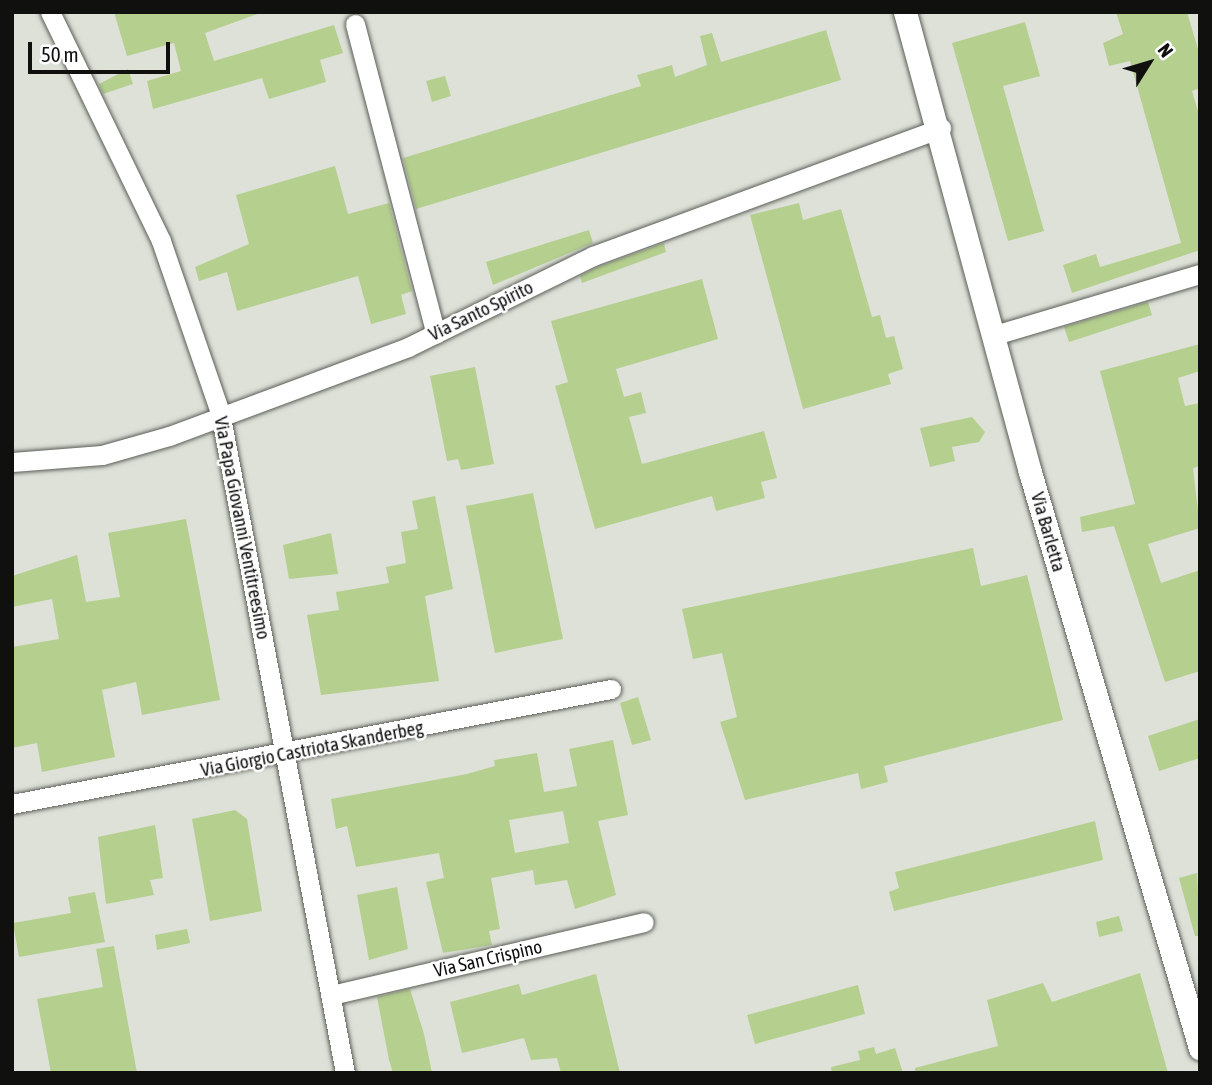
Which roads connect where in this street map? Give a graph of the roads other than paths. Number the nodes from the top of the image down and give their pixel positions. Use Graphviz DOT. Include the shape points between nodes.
graph roads {
  1 [pos="50,12"];
  2 [pos="905,12"];
  3 [pos="355,24"];
  4 [pos="941,128"];
  5 [pos="1200,274"];
  6 [pos="436,334"];
  7 [pos="995,335"];
  8 [pos="220,412"];
  9 [pos="12,462"];
  10 [pos="611,689"];
  11 [pos="287,756"];
  12 [pos="12,804"];
  13 [pos="645,922"];
  14 [pos="331,995"];
  15 [pos="1200,1048"];
  16 [pos="345,1073"];
  1 -- 8 [label="street, Via Papa Giovanni Ventitreesimo" via="161,240"];
  2 -- 4 [label="main road, Via Barletta"];
  3 -- 6 [label="street"];
  4 -- 6 [label="street, Via Santo Spirito" via="593,256"];
  4 -- 7 [label="main road, Via Barletta"];
  5 -- 7 [label="street"];
  6 -- 8 [label="street, Via Santo Spirito"];
  7 -- 15 [label="main road, Via Barletta"];
  8 -- 9 [label="street, Via Santo Spirito" via="169,436 102,455"];
  8 -- 11 [label="street, Via Papa Giovanni Ventitreesimo"];
  10 -- 11 [label="street, Via Giorgio Castriota Skanderbeg"];
  11 -- 12 [label="street, Via Giorgio Castriota Skanderbeg"];
  11 -- 14 [label="street, Via Papa Giovanni Ventitreesimo"];
  13 -- 14 [label="street, Via San Crispino"];
  14 -- 16 [label="street, Via Papa Giovanni Ventitreesimo"];
}
